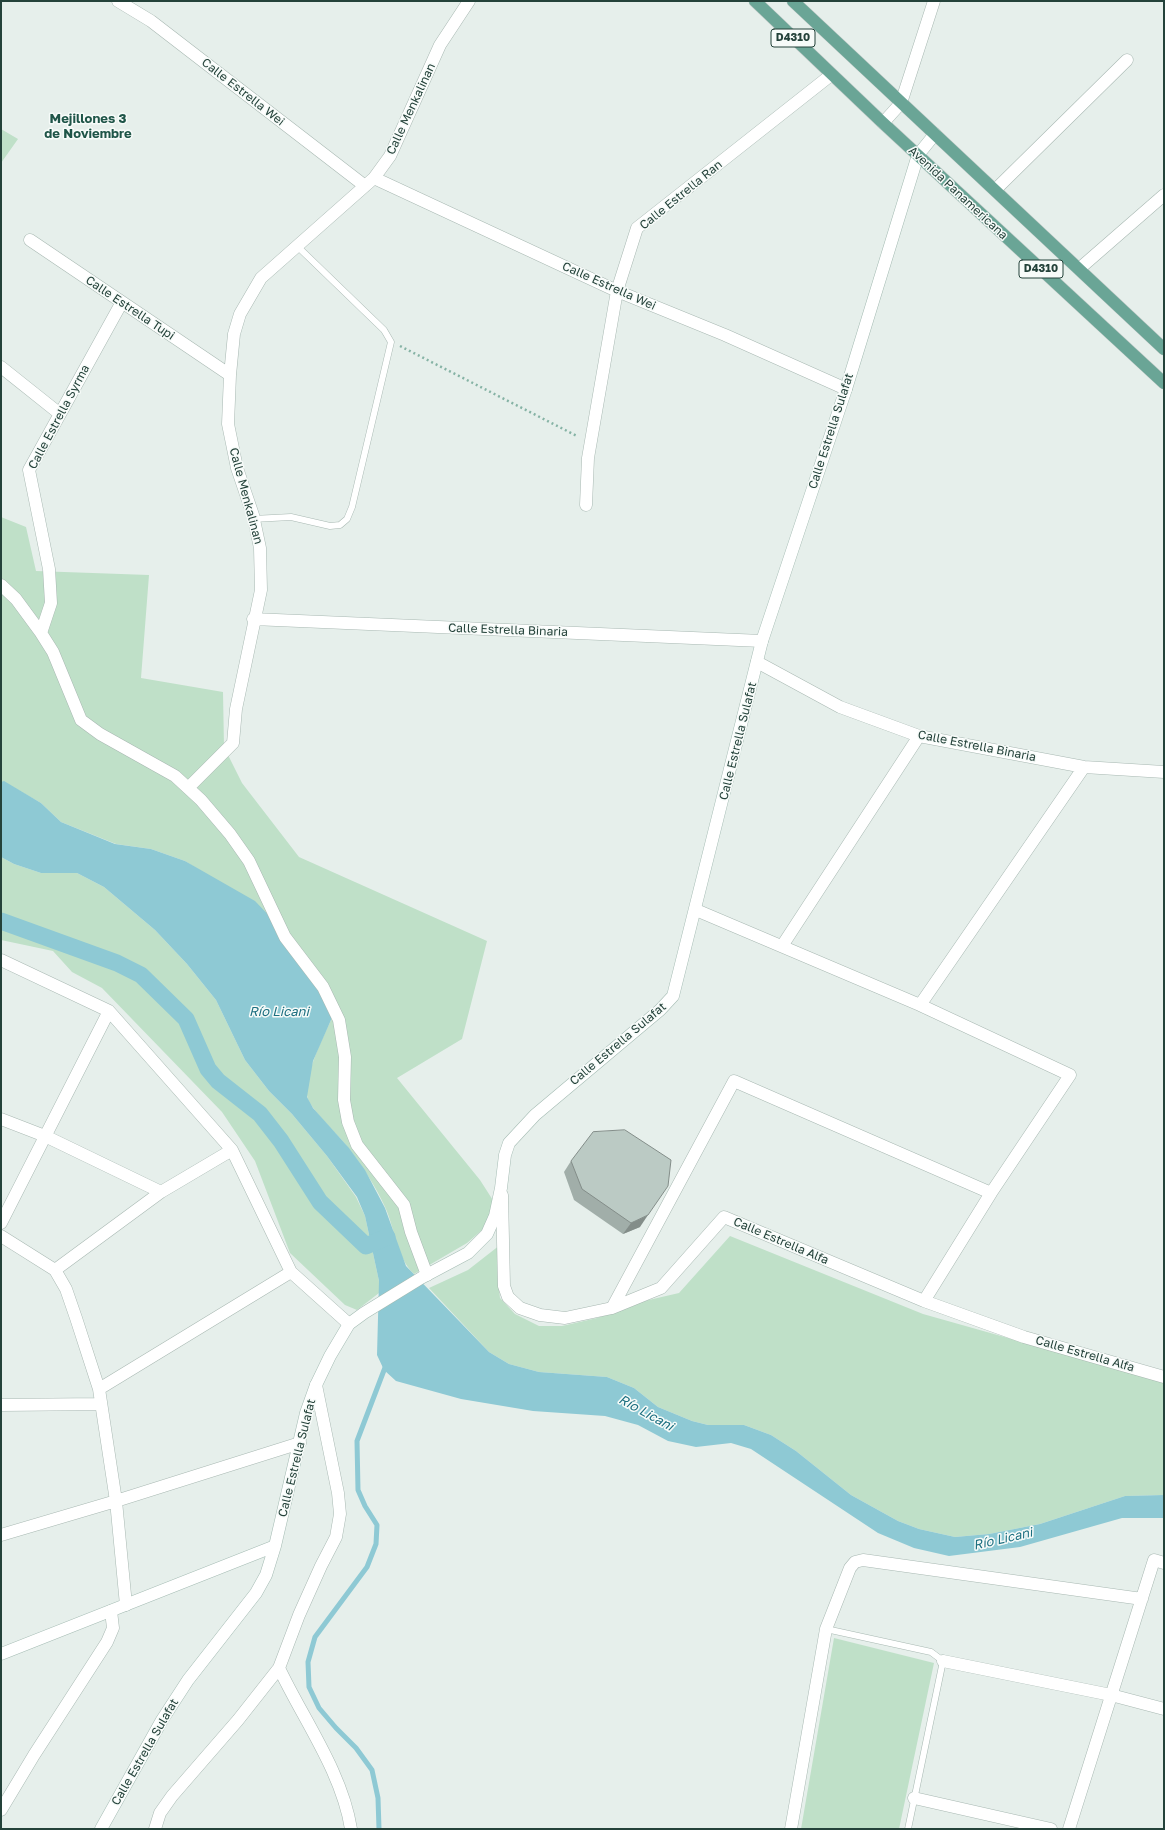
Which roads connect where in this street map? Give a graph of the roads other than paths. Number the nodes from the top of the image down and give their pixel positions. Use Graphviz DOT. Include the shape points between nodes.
graph roads {
  1 [pos="118,1"];
  2 [pos="469,1"];
  3 [pos="755,1"];
  4 [pos="793,1"];
  5 [pos="934,1"];
  6 [pos="1127,60"];
  7 [pos="831,75"];
  8 [pos="901,103"];
  9 [pos="882,123"];
  10 [pos="935,134"];
  11 [pos="918,156"];
  12 [pos="370,182"];
  13 [pos="995,190"];
  14 [pos="1164,195"];
  15 [pos="30,240"];
  16 [pos="297,246"];
  17 [pos="1079,268"];
  18 [pos="617,292"];
  19 [pos="122,302"];
  20 [pos="1164,349"];
  21 [pos="1,367"];
  22 [pos="230,376"];
  23 [pos="1164,383"];
  24 [pos="846,389"];
  25 [pos="60,414"];
  26 [pos="586,505"];
  27 [pos="254,519"];
  28 [pos="1,585"];
  29 [pos="253,619"];
  30 [pos="41,633"];
  31 [pos="762,641"];
  32 [pos="757,662"];
  33 [pos="919,736"];
  34 [pos="1084,767"];
  35 [pos="1164,772"];
  36 [pos="188,788"];
  37 [pos="696,910"];
  38 [pos="782,946"];
  39 [pos="1,960"];
  40 [pos="920,1005"];
  41 [pos="109,1010"];
  42 [pos="1,1118"];
  43 [pos="45,1136"];
  44 [pos="232,1150"];
  45 [pos="501,1188"];
  46 [pos="161,1192"];
  47 [pos="991,1193"];
  48 [pos="1,1223"];
  49 [pos="1,1236"];
  50 [pos="55,1270"];
  51 [pos="291,1272"];
  52 [pos="424,1277"];
  53 [pos="924,1301"];
  54 [pos="612,1308"];
  55 [pos="349,1324"];
  56 [pos="1164,1377"];
  57 [pos="316,1385"];
  58 [pos="99,1389"];
  59 [pos="101,1404"];
  60 [pos="1,1405"];
  61 [pos="300,1443"];
  62 [pos="116,1501"];
  63 [pos="1,1535"];
  64 [pos="276,1546"];
  65 [pos="1164,1563"];
  66 [pos="1142,1599"];
  67 [pos="126,1605"];
  68 [pos="111,1611"];
  69 [pos="826,1629"];
  70 [pos="2,1651"];
  71 [pos="943,1661"];
  72 [pos="279,1668"];
  73 [pos="1111,1696"];
  74 [pos="1164,1709"];
  75 [pos="914,1798"];
  76 [pos="1,1810"];
  77 [pos="101,1829"];
  78 [pos="155,1829"];
  79 [pos="351,1829"];
  80 [pos="792,1829"];
  81 [pos="908,1829"];
  82 [pos="1051,1829"];
  83 [pos="1069,1829"];
  1 -- 12 [label="street, Calle Estrella Wei" via="151,21"];
  2 -- 12 [label="street, Calle Menkalinan" via="440,45 390,156"];
  3 -- 7 [label="main road, Avenida Panamericana / D4310"];
  4 -- 8 [label="main road, D4310"];
  5 -- 8 [label="street"];
  6 -- 13 [label="street"];
  7 -- 9 [label="main road, Avenida Panamericana / D4310"];
  7 -- 18 [label="street, Calle Estrella Ran" via="637,228"];
  8 -- 9 [label="street"];
  8 -- 10 [label="main road, D4310"];
  9 -- 11 [label="main road, Avenida Panamericana / D4310"];
  10 -- 11 [label="street, Calle Estrella Sulafat"];
  10 -- 13 [label="main road, D4310"];
  11 -- 23 [label="main road, Avenida Panamericana / D4310"];
  11 -- 24 [label="street, Calle Estrella Sulafat"];
  12 -- 16 [label="street, Calle Menkalinan"];
  12 -- 18 [label="street, Calle Estrella Wei"];
  13 -- 17 [label="main road, D4310"];
  14 -- 17 [label="street"];
  15 -- 19 [label="street, Calle Estrella Tupi"];
  16 -- 22 [label="street, Calle Menkalinan" via="261,278 240,314 234,334"];
  16 -- 27 [label="lane" via="384,330 391,342 347,519 340,525 330,526 291,517"];
  17 -- 20 [label="main road, D4310"];
  18 -- 24 [label="street, Calle Estrella Wei" via="725,335"];
  18 -- 26 [label="street, Calle Estrella Ran" via="588,458"];
  19 -- 22 [label="street, Calle Estrella Tupi"];
  19 -- 25 [label="street, Calle Estrella Syrma"];
  21 -- 25 [label="street"];
  22 -- 27 [label="street, Calle Menkalinan" via="228,424 237,468"];
  24 -- 31 [label="street, Calle Estrella Sulafat"];
  25 -- 30 [label="street, Calle Estrella Syrma" via="29,470 49,569 51,603"];
  27 -- 29 [label="street, Calle Menkalinan" via="260,548 261,590"];
  28 -- 30 [label="street" via="16,599"];
  29 -- 31 [label="street, Calle Estrella Binaria"];
  29 -- 36 [label="street, Calle Menkalinan" via="236,709 233,743"];
  30 -- 36 [label="street" via="52,652 81,720 100,734 175,776"];
  31 -- 32 [label="street, Calle Estrella Sulafat"];
  32 -- 33 [label="street, Calle Estrella Binaria" via="840,707"];
  32 -- 37 [label="street, Calle Estrella Sulafat"];
  33 -- 34 [label="street, Calle Estrella Binaria"];
  33 -- 38 [label="street"];
  34 -- 35 [label="street, Calle Estrella Binaria"];
  34 -- 40 [label="street"];
  36 -- 52 [label="street" via="230,834 249,861 285,937 323,987 339,1020 345,1057 344,1100 348,1122 357,1145 404,1205"];
  37 -- 38 [label="street"];
  37 -- 45 [label="street, Calle Estrella Sulafat" via="673,996 518,1132 509,1143 505,1155"];
  38 -- 40 [label="street"];
  39 -- 41 [label="street"];
  40 -- 47 [label="street" via="1070,1075"];
  41 -- 43 [label="street"];
  41 -- 44 [label="street"];
  42 -- 43 [label="street"];
  43 -- 46 [label="street"];
  43 -- 48 [label="street"];
  44 -- 46 [label="street"];
  44 -- 51 [label="street"];
  45 -- 52 [label="street, Calle Estrella Sulafat" via="495,1216 487,1234 468,1253"];
  45 -- 54 [label="street, Calle Estrella Alfa" via="504,1286 508,1297 520,1308 540,1315 565,1318"];
  46 -- 50 [label="street"];
  47 -- 53 [label="street"];
  47 -- 54 [label="street" via="734,1081"];
  49 -- 50 [label="street"];
  50 -- 58 [label="street" via="66,1289"];
  51 -- 55 [label="street"];
  51 -- 58 [label="street"];
  52 -- 55 [label="street, Calle Estrella Sulafat" via="364,1312"];
  53 -- 54 [label="street, Calle Estrella Alfa" via="724,1217 661,1288"];
  53 -- 56 [label="street, Calle Estrella Alfa" via="1024,1337"];
  55 -- 57 [label="street, Calle Estrella Sulafat"];
  57 -- 61 [label="street, Calle Estrella Sulafat" via="306,1413"];
  57 -- 72 [label="street" via="340,1514 336,1537 299,1615"];
  58 -- 59 [label="street"];
  59 -- 60 [label="street"];
  59 -- 62 [label="street"];
  61 -- 62 [label="street"];
  61 -- 64 [label="street, Calle Estrella Sulafat"];
  62 -- 63 [label="street"];
  62 -- 67 [label="street"];
  64 -- 67 [label="street"];
  64 -- 77 [label="street, Calle Estrella Sulafat" via="266,1575 256,1593 188,1680 162,1720"];
  65 -- 66 [label="street" via="1154,1560"];
  66 -- 69 [label="street" via="863,1560 855,1562 850,1568"];
  66 -- 73 [label="street"];
  67 -- 68 [label="street"];
  68 -- 70 [label="street"];
  68 -- 76 [label="street" via="113,1628 107,1642"];
  69 -- 71 [label="lane" via="931,1652"];
  69 -- 80 [label="street"];
  71 -- 73 [label="street"];
  71 -- 75 [label="lane"];
  72 -- 78 [label="street" via="172,1796 160,1813"];
  72 -- 79 [label="street" via="333,1773 350,1818"];
  73 -- 74 [label="street"];
  73 -- 83 [label="street"];
  75 -- 81 [label="lane"];
  75 -- 82 [label="street"];
}
